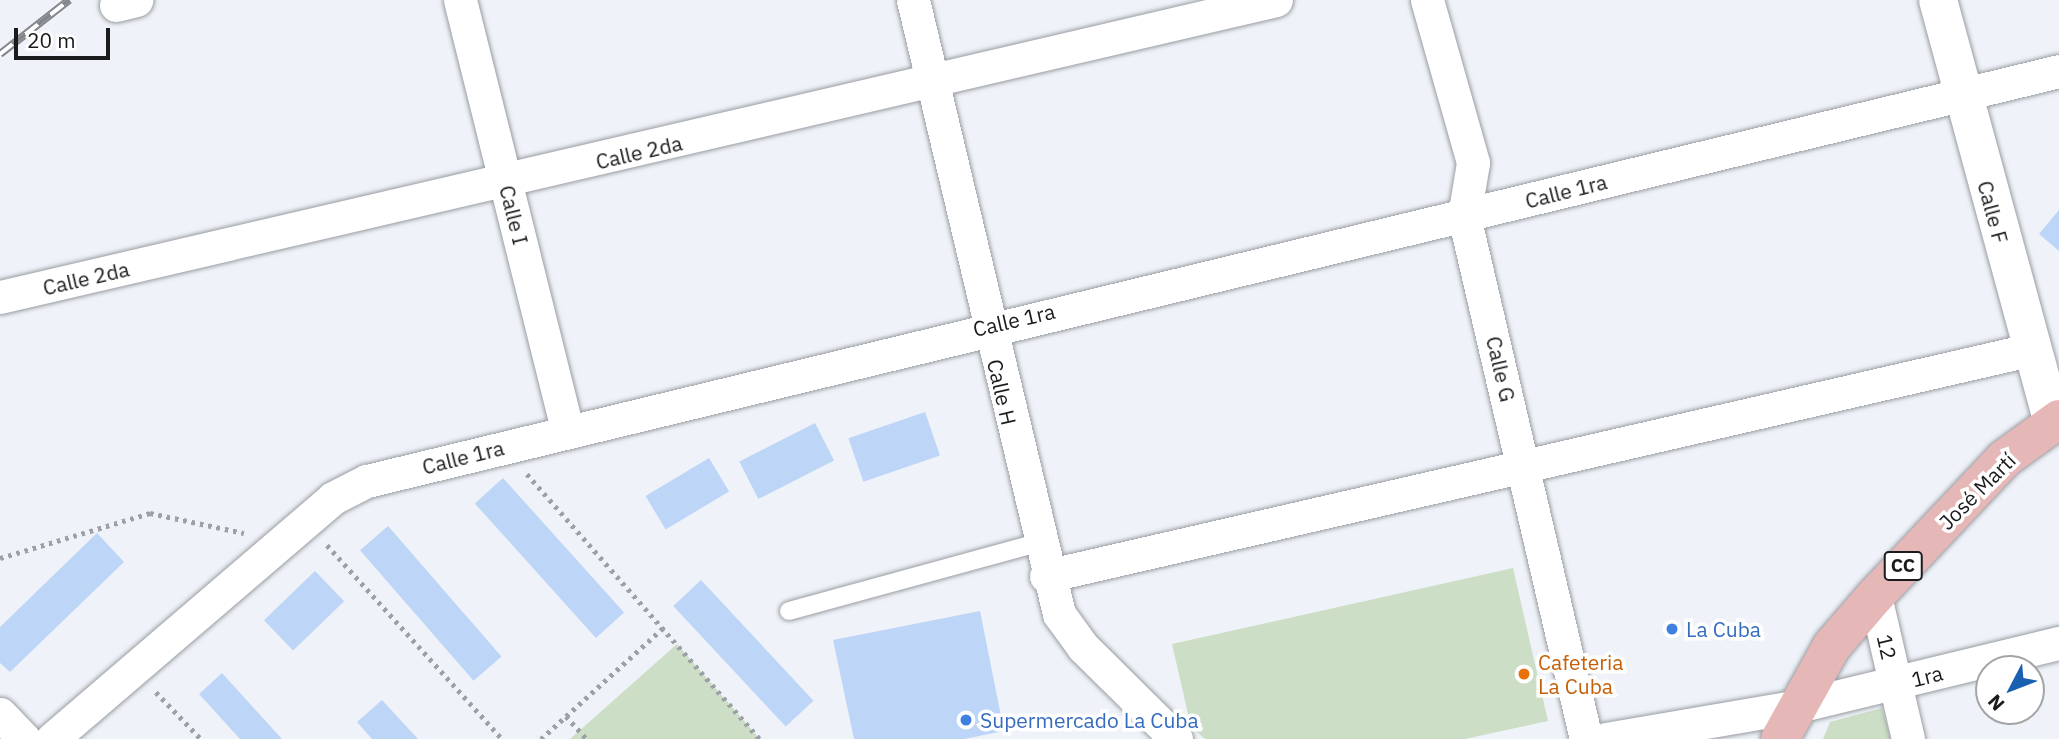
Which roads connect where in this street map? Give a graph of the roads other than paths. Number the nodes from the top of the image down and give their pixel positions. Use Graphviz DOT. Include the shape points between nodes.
graph roads {
  1 [pos="460,0"];
  2 [pos="913,0"];
  3 [pos="1276,0"];
  4 [pos="1427,0"];
  5 [pos="1938,0"];
  6 [pos="2059,71"];
  7 [pos="931,85"];
  8 [pos="1962,93"];
  9 [pos="506,183"];
  10 [pos="1464,216"];
  11 [pos="0,297"];
  12 [pos="986,326"];
  13 [pos="2029,350"];
  14 [pos="2056,421"];
  15 [pos="567,430"];
  16 [pos="1524,466"];
  17 [pos="1038,543"];
  18 [pos="1046,576"];
  19 [pos="1875,596"];
  20 [pos="789,611"];
  21 [pos="2059,643"];
  22 [pos="1895,684"];
  23 [pos="0,714"];
  24 [pos="1787,723"];
  25 [pos="24,739"];
  26 [pos="52,739"];
  27 [pos="1176,739"];
  28 [pos="1586,739"];
  29 [pos="1606,739"];
  30 [pos="1908,739"];
  1 -- 9 [label="street, Calle I"];
  2 -- 7 [label="street, Calle H"];
  3 -- 7 [label="street, Calle 2da"];
  4 -- 10 [label="street, Calle G" via="1472,163"];
  5 -- 8 [label="main road, Calle F"];
  6 -- 8 [label="street, Calle 1ra"];
  7 -- 9 [label="street, Calle 2da"];
  7 -- 12 [label="street, Calle H"];
  8 -- 10 [label="street, Calle 1ra"];
  8 -- 13 [label="main road, Calle F"];
  9 -- 11 [label="street, Calle 2da"];
  9 -- 15 [label="street, Calle I"];
  10 -- 12 [label="street, Calle 1ra"];
  10 -- 16 [label="street, Calle G"];
  12 -- 15 [label="street, Calle 1ra"];
  12 -- 17 [label="street, Calle H"];
  13 -- 14 [label="main road, Calle F"];
  13 -- 16 [label="street"];
  14 -- 19 [label="main road, José Martí / CC" via="2004,459"];
  15 -- 26 [label="street, Calle 1ra" via="367,481 305,522"];
  16 -- 18 [label="street"];
  16 -- 28 [label="street, Calle G"];
  17 -- 18 [label="street, Calle H"];
  17 -- 20 [label="lane"];
  18 -- 27 [label="street, Calle H" via="1059,614 1083,648"];
  19 -- 22 [label="street, 12"];
  19 -- 24 [label="main road, José Martí / CC"];
  21 -- 22 [label="street, 1ra"];
  22 -- 24 [label="street, 1ra"];
  22 -- 30 [label="street, 12"];
  23 -- 25 [label="street"];
  24 -- 29 [label="street, 1ra"];
}
